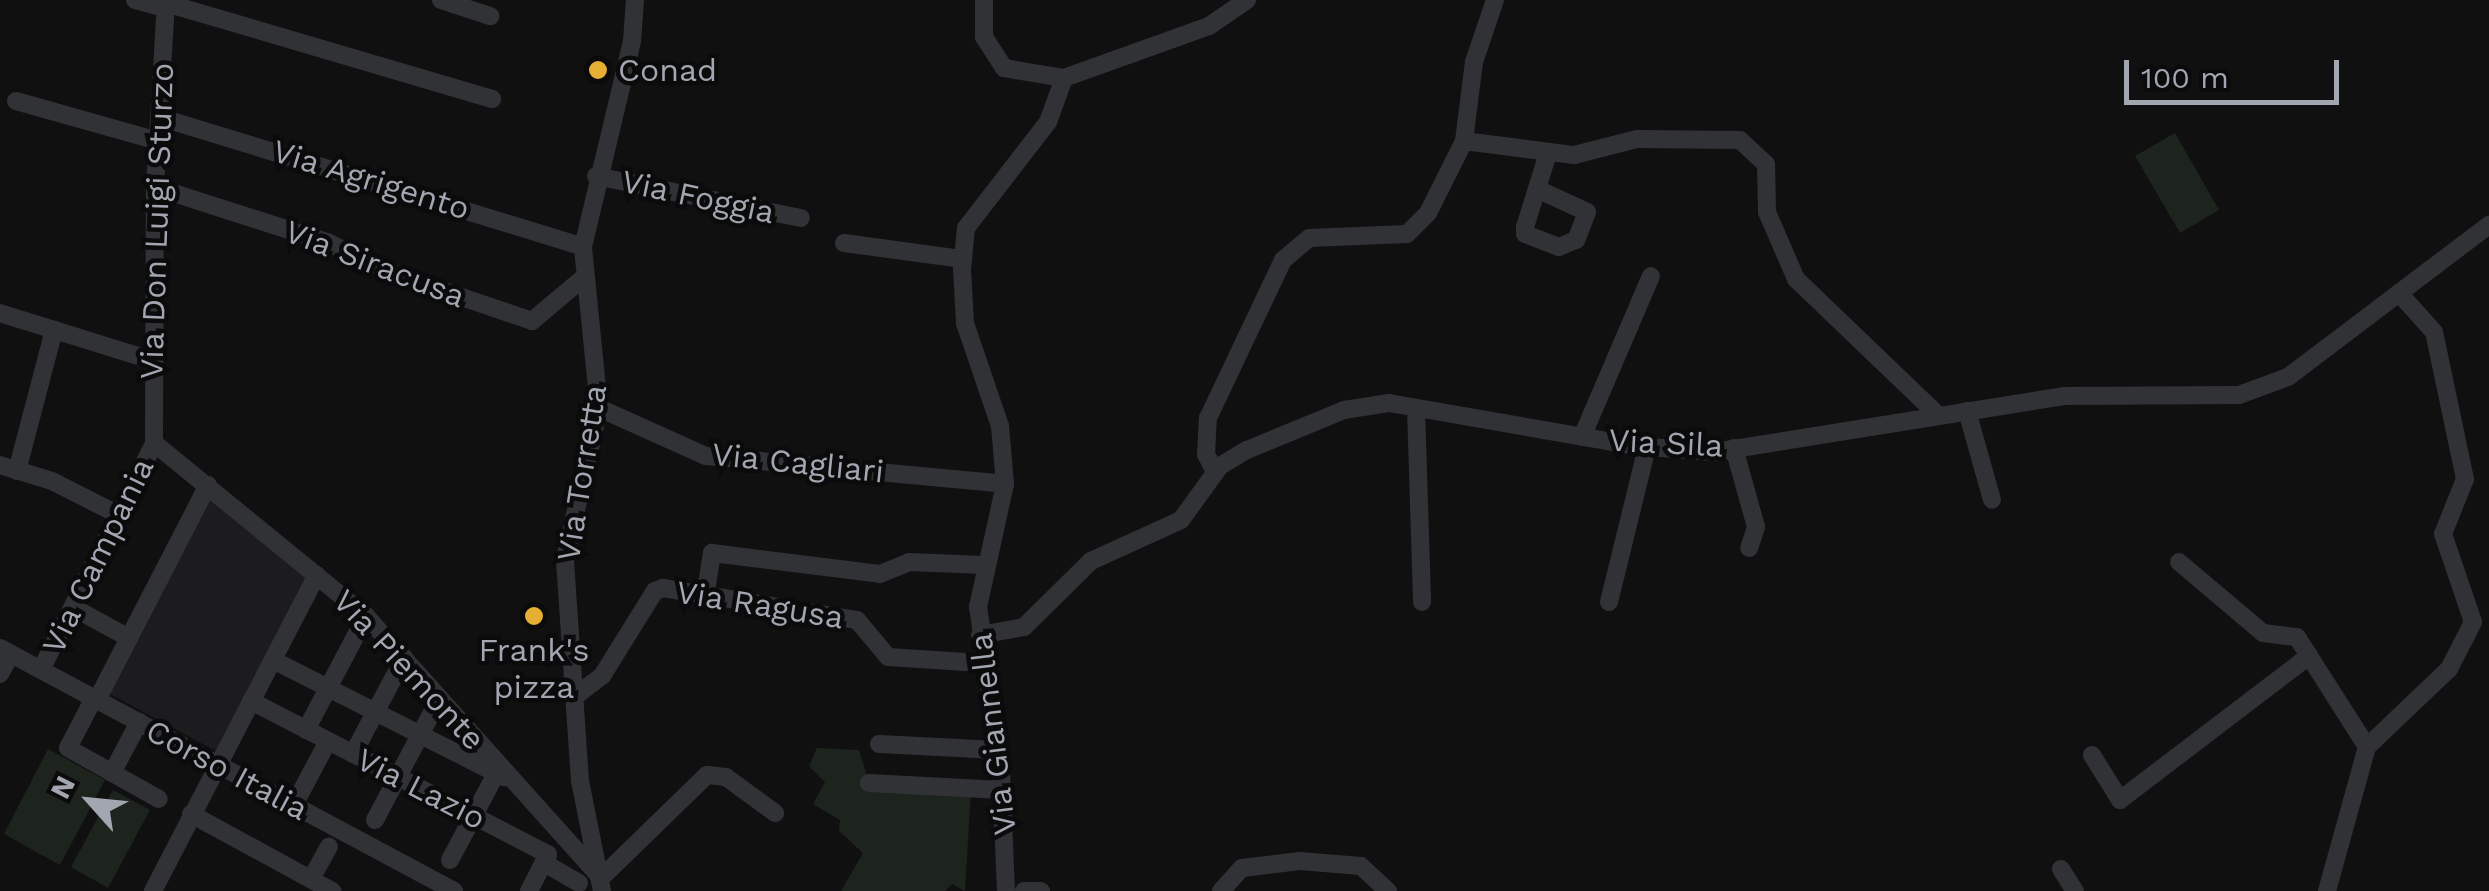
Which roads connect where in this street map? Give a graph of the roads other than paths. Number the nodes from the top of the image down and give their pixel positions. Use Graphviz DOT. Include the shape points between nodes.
graph roads {
  1 [pos="135,0"];
  2 [pos="441,0"];
  3 [pos="635,0"];
  4 [pos="984,0"];
  5 [pos="1247,0"];
  6 [pos="1495,0"];
  7 [pos="166,4"];
  8 [pos="490,16"];
  9 [pos="1064,78"];
  10 [pos="492,99"];
  11 [pos="16,101"];
  12 [pos="159,117"];
  13 [pos="1464,141"];
  14 [pos="158,142"];
  15 [pos="1548,153"];
  16 [pos="596,176"];
  17 [pos="155,187"];
  18 [pos="1537,190"];
  19 [pos="800,218"];
  20 [pos="2487,230"];
  21 [pos="844,243"];
  22 [pos="583,247"];
  23 [pos="963,259"];
  24 [pos="1651,276"];
  25 [pos="582,279"];
  26 [pos="2399,294"];
  27 [pos="0,313"];
  28 [pos="54,330"];
  29 [pos="152,360"];
  30 [pos="599,408"];
  31 [pos="1416,408"];
  32 [pos="1967,412"];
  33 [pos="1939,416"];
  34 [pos="1582,438"];
  35 [pos="154,442"];
  36 [pos="1647,447"];
  37 [pos="1734,448"];
  38 [pos="8,468"];
  39 [pos="1215,472"];
  40 [pos="1005,484"];
  41 [pos="208,485"];
  42 [pos="1992,500"];
  43 [pos="119,515"];
  44 [pos="1749,548"];
  45 [pos="2179,562"];
  46 [pos="984,565"];
  47 [pos="317,575"];
  48 [pos="705,597"];
  49 [pos="1422,602"];
  50 [pos="1609,602"];
  51 [pos="74,608"];
  52 [pos="366,616"];
  53 [pos="980,635"];
  54 [pos="129,638"];
  55 [pos="5,651"];
  56 [pos="2309,656"];
  57 [pos="404,658"];
  58 [pos="273,660"];
  59 [pos="981,663"];
  60 [pos="41,670"];
  61 [pos="0,674"];
  62 [pos="328,688"];
  63 [pos="574,697"];
  64 [pos="95,699"];
  65 [pos="439,699"];
  66 [pos="251,701"];
  67 [pos="375,712"];
  68 [pos="139,722"];
  69 [pos="306,730"];
  70 [pos="419,735"];
  71 [pos="328,742"];
  72 [pos="878,744"];
  73 [pos="2367,747"];
  74 [pos="997,750"];
  75 [pos="353,754"];
  76 [pos="2092,755"];
  77 [pos="217,764"];
  78 [pos="112,773"];
  79 [pos="503,776"];
  80 [pos="397,777"];
  81 [pos="869,782"];
  82 [pos="1002,790"];
  83 [pos="160,799"];
  84 [pos="294,805"];
  85 [pos="776,813"];
  86 [pos="190,814"];
  87 [pos="474,815"];
  88 [pos="375,820"];
  89 [pos="329,847"];
  90 [pos="450,860"];
  91 [pos="545,860"];
  92 [pos="2061,869"];
  93 [pos="311,880"];
  94 [pos="579,883"];
  95 [pos="602,884"];
  96 [pos="153,891"];
  97 [pos="332,891"];
  98 [pos="454,891"];
  99 [pos="529,891"];
  100 [pos="1006,891"];
  101 [pos="1024,891"];
  102 [pos="1041,891"];
  103 [pos="1222,891"];
  104 [pos="1388,891"];
  105 [pos="2075,891"];
  106 [pos="2326,891"];
  1 -- 7 [label="street"];
  2 -- 8 [label="street"];
  3 -- 16 [label="street, Via Torretta" via="632,42"];
  4 -- 9 [label="street" via="984,37 1004,68"];
  5 -- 9 [label="street" via="1209,26"];
  6 -- 13 [label="street" via="1474,62"];
  7 -- 10 [label="street"];
  7 -- 12 [label="street, Via Don Luigi Sturzo"];
  9 -- 23 [label="street, Via Giannella" via="1048,122 966,228"];
  11 -- 14 [label="street"];
  12 -- 14 [label="street, Via Don Luigi Sturzo"];
  12 -- 22 [label="street, Via Agrigento"];
  13 -- 15 [label="street"];
  13 -- 39 [label="street" via="1428,213 1407,234 1309,238 1282,260 1208,418 1206,454"];
  14 -- 17 [label="street, Via Don Luigi Sturzo"];
  15 -- 18 [label="street"];
  15 -- 33 [label="street" via="1592,152 1637,139 1740,140 1766,164 1767,212 1796,279"];
  16 -- 19 [label="street, Via Foggia"];
  16 -- 22 [label="street, Via Torretta"];
  17 -- 25 [label="street, Via Siracusa" via="329,243 394,274 532,321"];
  17 -- 29 [label="street, Via Don Luigi Sturzo"];
  20 -- 26 [label="street, Via Sila"];
  21 -- 23 [label="street"];
  22 -- 25 [label="street, Via Torretta"];
  23 -- 40 [label="street, Via Giannella" via="965,323 1000,426"];
  24 -- 34 [label="street"];
  25 -- 30 [label="street, Via Torretta" via="598,358"];
  26 -- 32 [label="street, Via Sila" via="2288,377 2240,395 2066,396"];
  26 -- 73 [label="street" via="2434,332 2465,479 2444,534 2473,622 2449,669"];
  27 -- 28 [label="street"];
  28 -- 29 [label="street"];
  28 -- 38 [label="street"];
  29 -- 35 [label="street, Via Don Luigi Sturzo"];
  30 -- 40 [label="street, Via Cagliari" via="706,456"];
  30 -- 63 [label="street, Via Torretta" via="565,559"];
  31 -- 34 [label="street, Via Sila"];
  31 -- 39 [label="street, Via Sila" via="1388,403 1344,410 1247,450"];
  31 -- 49 [label="street"];
  32 -- 33 [label="street, Via Sila"];
  32 -- 42 [label="street"];
  33 -- 37 [label="street, Via Sila"];
  34 -- 36 [label="street, Via Sila"];
  35 -- 41 [label="street, Via Piemonte"];
  35 -- 43 [label="street, Via Campania"];
  36 -- 37 [label="street, Via Sila"];
  36 -- 50 [label="street"];
  37 -- 44 [label="street" via="1756,526"];
  38 -- 43 [label="street"];
  39 -- 53 [label="street, Via Sila" via="1181,520 1091,562 1024,628"];
  40 -- 46 [label="street, Via Giannella"];
  41 -- 47 [label="street, Via Piemonte"];
  41 -- 54 [label="street"];
  43 -- 51 [label="street, Via Campania"];
  45 -- 56 [label="street" via="2263,632 2297,637"];
  46 -- 48 [label="street" via="908,562 880,574 712,553"];
  46 -- 53 [label="street, Via Giannella"];
  47 -- 52 [label="street, Via Piemonte"];
  47 -- 58 [label="street"];
  48 -- 59 [label="street, Via Ragusa" via="858,620 888,657"];
  48 -- 63 [label="street, Via Ragusa" via="655,591 602,676"];
  51 -- 54 [label="street"];
  51 -- 60 [label="street, Via Campania"];
  52 -- 57 [label="street, Via Piemonte"];
  52 -- 62 [label="street"];
  53 -- 59 [label="street, Via Giannella"];
  54 -- 64 [label="street"];
  55 -- 60 [label="street, Corso Italia"];
  55 -- 61 [label="street"];
  56 -- 73 [label="street"];
  56 -- 76 [label="street" via="2120,800"];
  57 -- 65 [label="street, Via Piemonte"];
  57 -- 67 [label="street"];
  58 -- 62 [label="street"];
  58 -- 66 [label="street"];
  59 -- 74 [label="street, Via Giannella"];
  60 -- 64 [label="street, Corso Italia"];
  62 -- 67 [label="street"];
  62 -- 69 [label="street"];
  63 -- 95 [label="street, Via Torretta" via="580,781"];
  64 -- 68 [label="street, Corso Italia"];
  64 -- 78 [label="street" via="68,748"];
  65 -- 70 [label="street"];
  65 -- 79 [label="street, Via Piemonte"];
  66 -- 69 [label="street, Via Lazio"];
  66 -- 77 [label="street"];
  67 -- 70 [label="street"];
  67 -- 75 [label="street"];
  68 -- 77 [label="street, Corso Italia"];
  68 -- 78 [label="street"];
  69 -- 71 [label="street, Via Lazio"];
  70 -- 79 [label="street"];
  70 -- 80 [label="street"];
  71 -- 75 [label="street, Via Lazio"];
  71 -- 84 [label="street"];
  72 -- 74 [label="street"];
  73 -- 106 [label="street"];
  74 -- 82 [label="street, Via Giannella"];
  75 -- 80 [label="street, Via Lazio"];
  77 -- 84 [label="street, Corso Italia"];
  77 -- 86 [label="street"];
  78 -- 83 [label="street"];
  79 -- 87 [label="street"];
  79 -- 95 [label="street, Via Piemonte"];
  80 -- 87 [label="street, Via Lazio"];
  80 -- 88 [label="street"];
  81 -- 82 [label="street"];
  82 -- 100 [label="street, Via Giannella"];
  84 -- 98 [label="street, Corso Italia"];
  85 -- 95 [label="street" via="726,777 706,775"];
  86 -- 93 [label="street"];
  86 -- 96 [label="street"];
  87 -- 90 [label="street"];
  87 -- 91 [label="street, Via Lazio" via="548,854"];
  89 -- 93 [label="street"];
  91 -- 94 [label="street, Via Lazio"];
  91 -- 99 [label="street"];
  92 -- 105 [label="street"];
  93 -- 97 [label="street"];
  101 -- 102 [label="street"];
  103 -- 104 [label="street" via="1242,868 1300,861 1361,866"];
}
